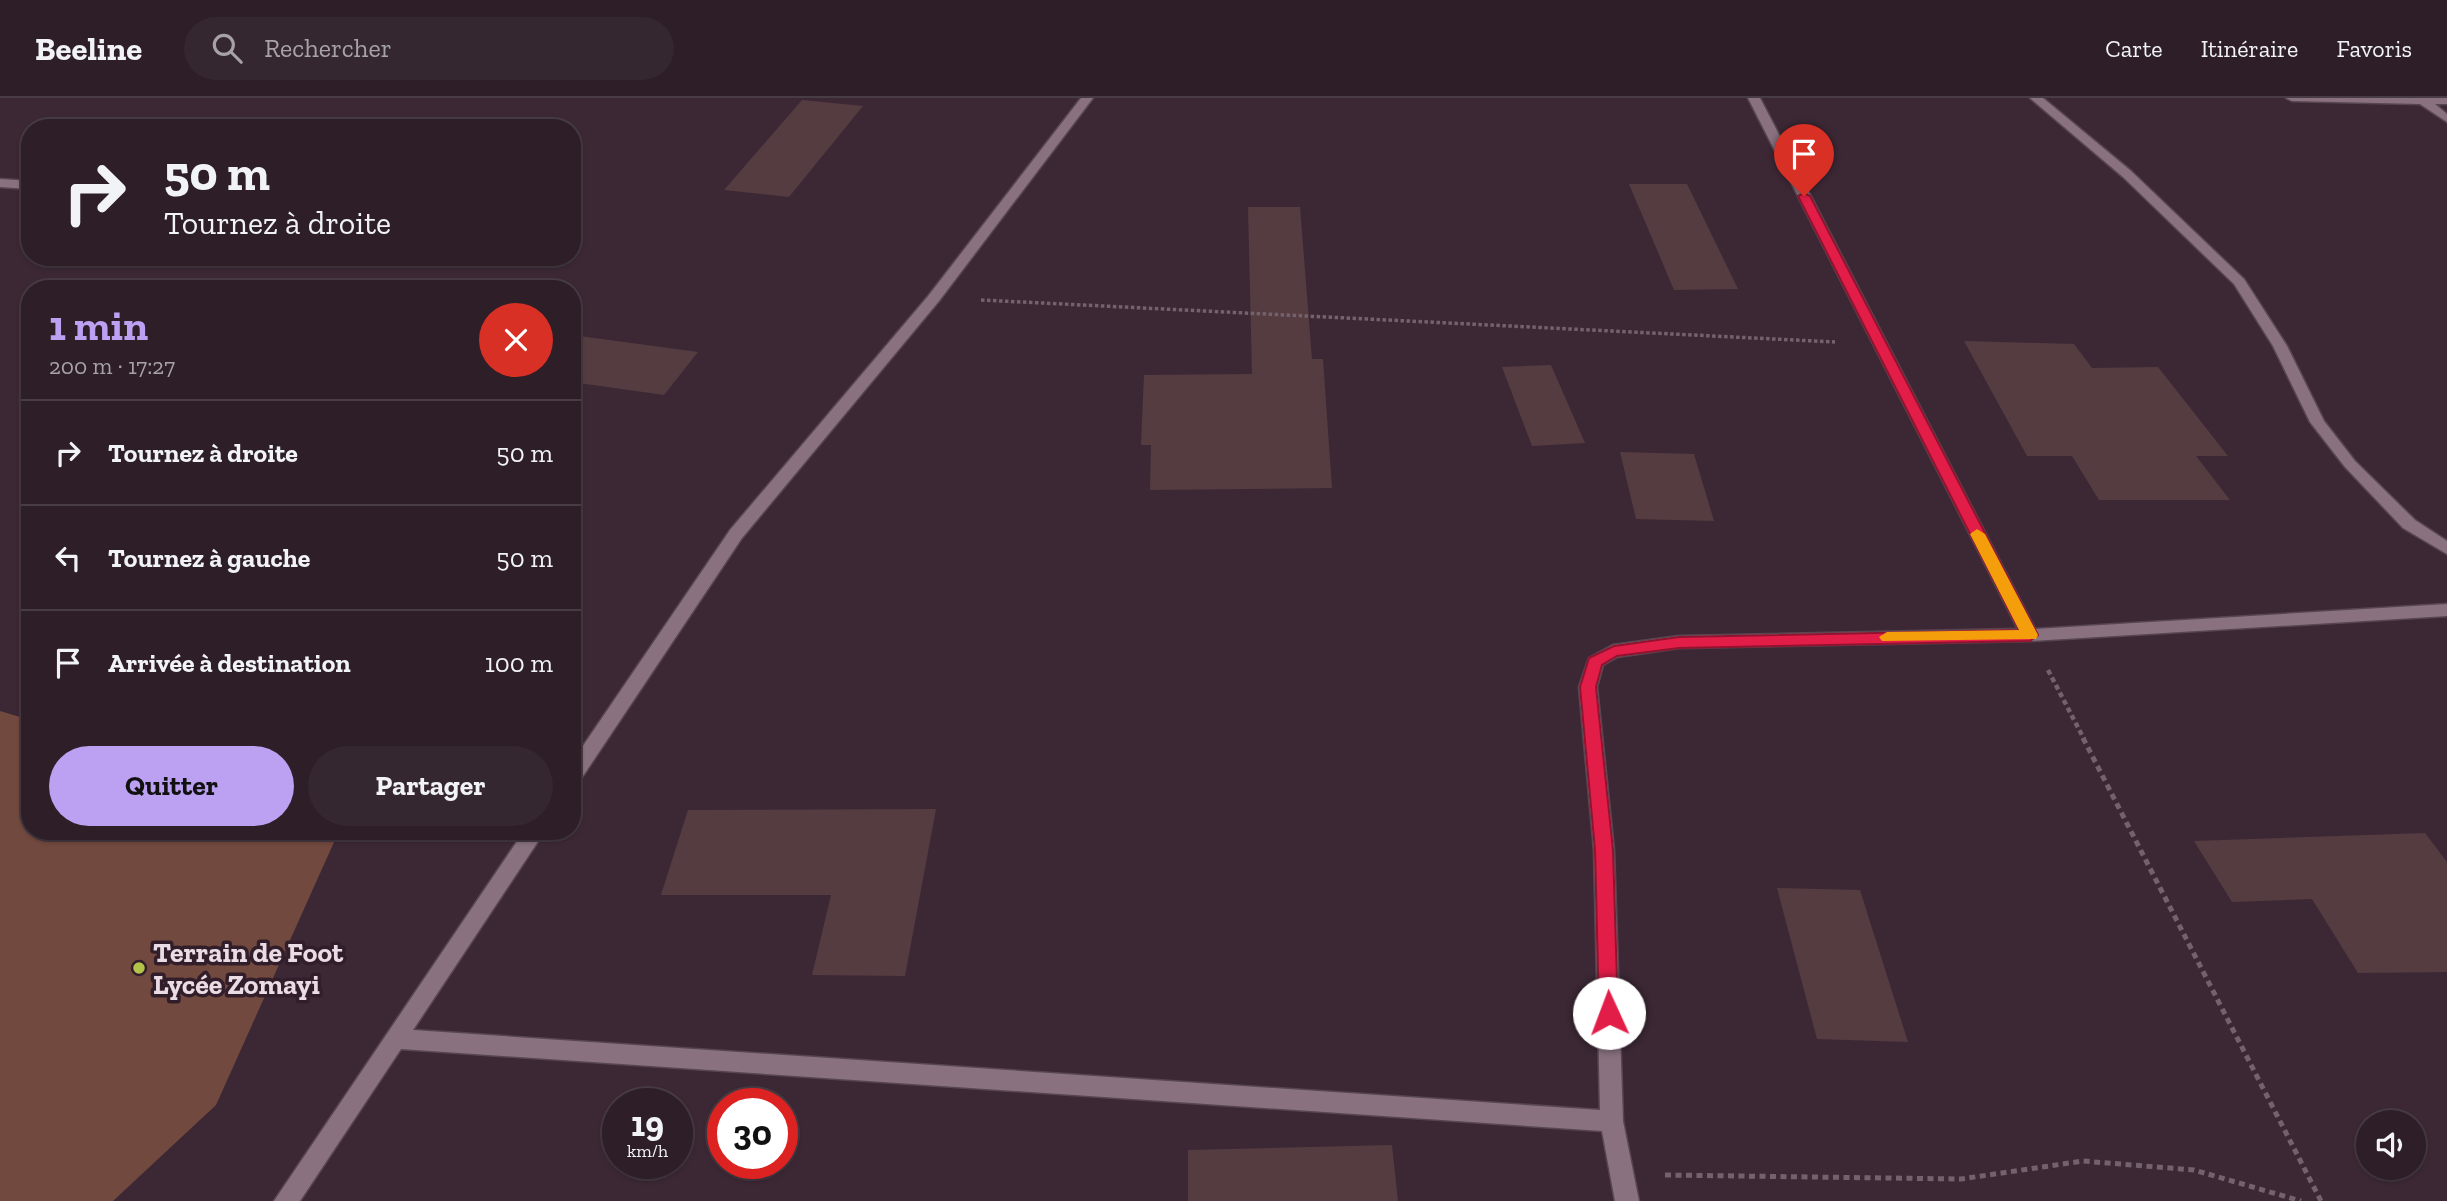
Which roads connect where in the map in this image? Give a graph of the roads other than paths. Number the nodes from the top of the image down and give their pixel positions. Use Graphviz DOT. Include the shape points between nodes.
graph roads {
  1 [pos="1087,98"];
  2 [pos="1754,98"];
  3 [pos="2036,98"];
  4 [pos="2292,98"];
  5 [pos="2422,100"];
  6 [pos="2447,101"];
  7 [pos="2447,119"];
  8 [pos="0,183"];
  9 [pos="21,184"];
  10 [pos="2447,549"];
  11 [pos="2447,610"];
  12 [pos="2030,635"];
  13 [pos="581,764"];
  14 [pos="530,840"];
  15 [pos="395,1040"];
  16 [pos="1612,1121"];
  17 [pos="286,1201"];
  18 [pos="1627,1201"];
  1 -- 13 [label="street" via="934,298 736,534"];
  2 -- 12 [label="street"];
  3 -- 10 [label="street" via="2127,174 2239,282 2280,346 2317,422 2350,464 2409,524"];
  4 -- 5 [label="street"];
  5 -- 6 [label="street"];
  5 -- 7 [label="street"];
  8 -- 9 [label="street"];
  11 -- 12 [label="street"];
  12 -- 16 [label="street" via="1679,642 1614,651 1595,662 1588,687 1604,850"];
  14 -- 15 [label="street"];
  15 -- 16 [label="street"];
  15 -- 17 [label="street"];
  16 -- 18 [label="street"];
}
